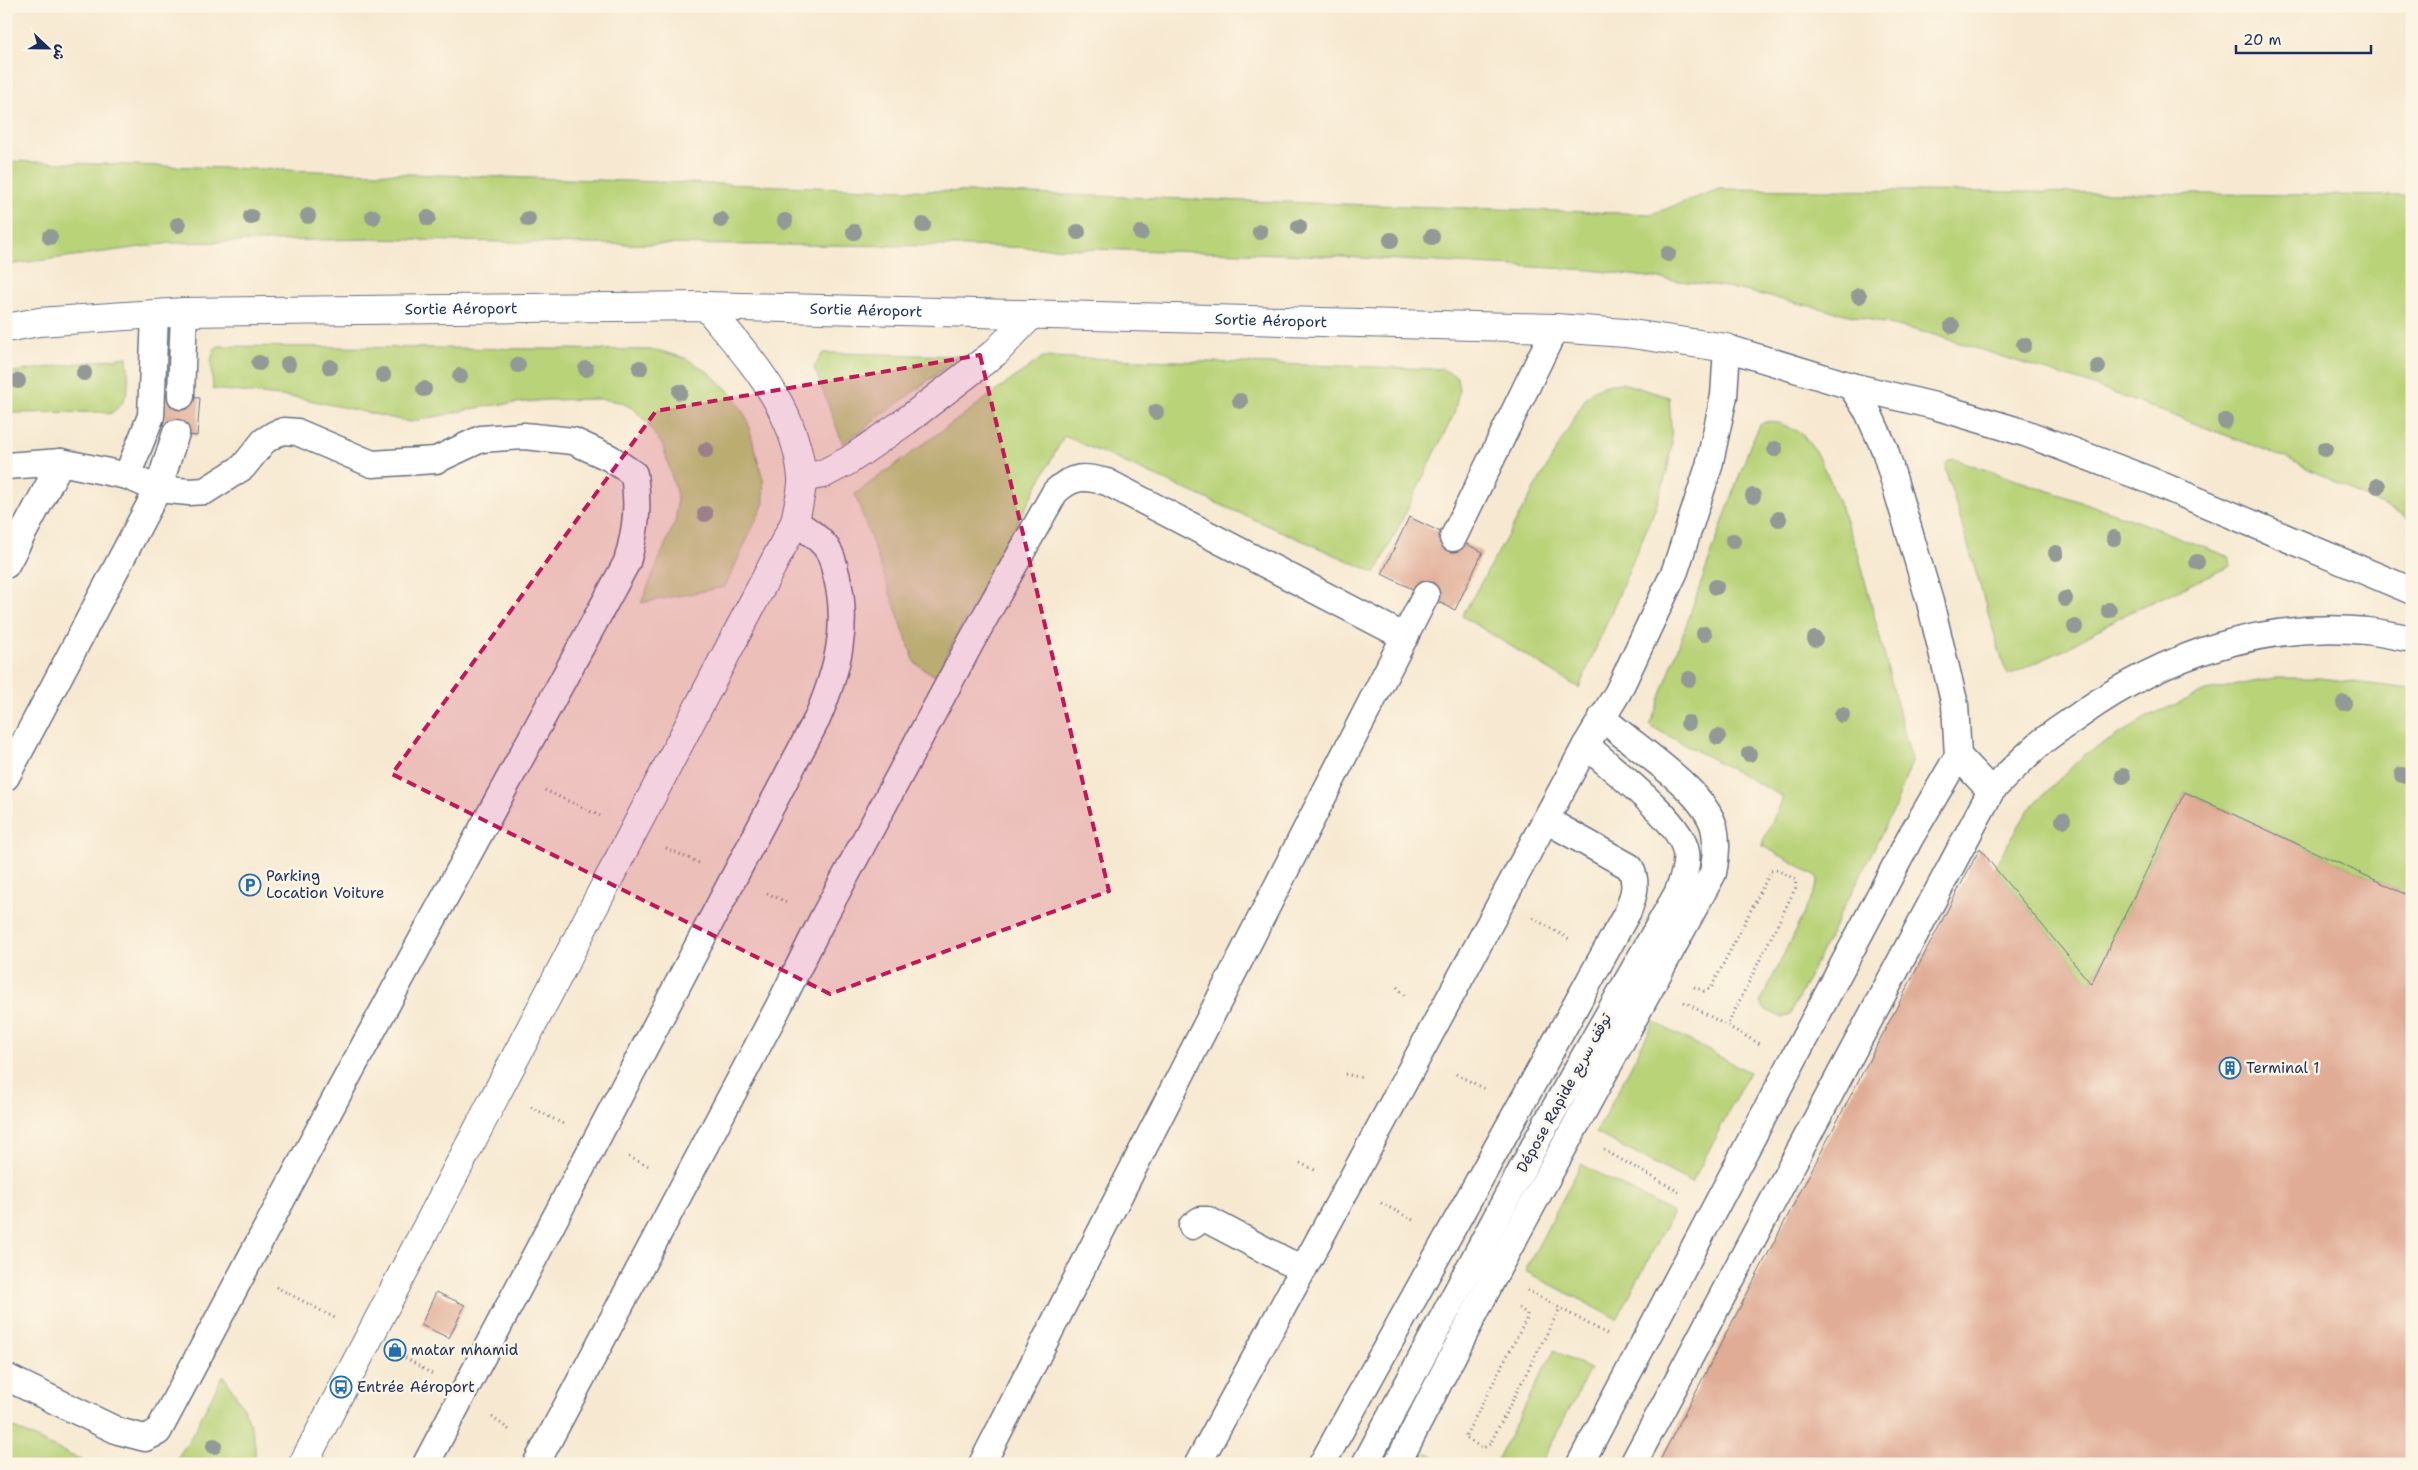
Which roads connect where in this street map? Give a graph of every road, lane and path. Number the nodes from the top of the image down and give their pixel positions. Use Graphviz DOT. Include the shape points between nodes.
graph roads {
  1 [pos="706,306"];
  2 [pos="184,312"];
  3 [pos="155,314"];
  4 [pos="1032,314"];
  5 [pos="6,328"];
  6 [pos="1554,328"];
  7 [pos="1727,348"];
  8 [pos="1851,386"];
  9 [pos="181,396"];
  10 [pos="176,433"];
  11 [pos="61,462"];
  12 [pos="6,466"];
  13 [pos="127,476"];
  14 [pos="802,478"];
  15 [pos="158,489"];
  16 [pos="795,522"];
  17 [pos="1454,538"];
  18 [pos="6,565"];
  19 [pos="2412,591"];
  20 [pos="1426,595"];
  21 [pos="1405,637"];
  22 [pos="2412,639"];
  23 [pos="1602,718"];
  24 [pos="1586,745"];
  25 [pos="1958,756"];
  26 [pos="6,777"];
  27 [pos="1991,791"];
  28 [pos="1546,820"];
  29 [pos="1701,990"];
  30 [pos="1682,1001"];
  31 [pos="1617,1157"];
  32 [pos="1647,1174"];
  33 [pos="1192,1226"];
  34 [pos="1303,1270"];
  35 [pos="1522,1287"];
  36 [pos="1524,1310"];
  37 [pos="6,1377"];
  38 [pos="303,1464"];
  39 [pos="426,1464"];
  40 [pos="536,1464"];
  41 [pos="982,1464"];
  42 [pos="1198,1464"];
  43 [pos="1322,1464"];
  44 [pos="1365,1464"];
  45 [pos="1397,1464"];
  46 [pos="1580,1464"];
  47 [pos="1633,1464"];
  1 -- 2 [label="street, Sortie Aéroport"];
  1 -- 4 [label="street, Sortie Aéroport"];
  1 -- 14 [label="street" via="767,381 789,420"];
  2 -- 3 [label="street, Sortie Aéroport"];
  2 -- 9 [label="lane"];
  3 -- 5 [label="street, Sortie Aéroport" via="39,322"];
  3 -- 13 [label="lane" via="151,416"];
  4 -- 6 [label="street, Sortie Aéroport"];
  4 -- 14 [label="street" via="996,352 906,421 848,461 823,474"];
  6 -- 7 [label="street, Sortie Aéroport" via="1624,332"];
  6 -- 17 [label="lane"];
  7 -- 8 [label="lane"];
  7 -- 23 [label="lane" via="1724,396 1709,466 1675,572 1618,692"];
  8 -- 19 [label="lane" via="1935,406 2025,434 2158,483"];
  8 -- 25 [label="lane" via="1868,412 1885,450 1903,507 1955,705"];
  10 -- 15 [label="lane"];
  11 -- 12 [label="lane"];
  11 -- 13 [label="lane"];
  11 -- 18 [label="lane"];
  13 -- 15 [label="lane"];
  14 -- 16 [label="street"];
  15 -- 26 [label="lane"];
  15 -- 37 [label="lane" via="205,491 243,467 264,441 284,431 297,432 372,464 436,460 481,439 524,436 573,441 610,458 634,474 638,500 636,531 628,562 158,1432 146,1438 118,1431"];
  16 -- 38 [label="street"];
  16 -- 39 [label="lane" via="829,551 842,598 840,644 832,684 812,728"];
  20 -- 21 [label="lane"];
  21 -- 40 [label="lane" via="1107,482 1090,478 1066,482 1055,492 971,642"];
  21 -- 41 [label="lane"];
  22 -- 27 [label="lane" via="2367,631 2310,630 2253,636 2198,651 2145,674 2096,704 2036,746"];
  23 -- 24 [label="lane"];
  23 -- 45 [label="lane" via="1689,789 1705,806 1714,827 1717,850 1713,873 1502,1259"];
  24 -- 28 [label="lane"];
  24 -- 44 [label="lane, Dépose Rapide توقف سريع" via="1664,816 1679,834 1686,852 1684,874 1677,894 1475,1254"];
  25 -- 27 [label="lane"];
  25 -- 46 [label="lane" via="1910,838"];
  27 -- 47 [label="lane"];
  28 -- 34 [label="lane"];
  28 -- 43 [label="lane" via="1630,867 1635,877 1635,892 1628,912"];
  29 -- 30 [label="path" via="1710,988 1771,871 1777,870 1795,879 1796,886 1726,1026"];
  31 -- 32 [label="path"];
  33 -- 34 [label="lane" via="1200,1220 1208,1220"];
  34 -- 42 [label="lane"];
  35 -- 36 [label="path" via="1560,1308 1490,1444 1483,1448 1468,1439 1466,1434 1526,1320"];
}
